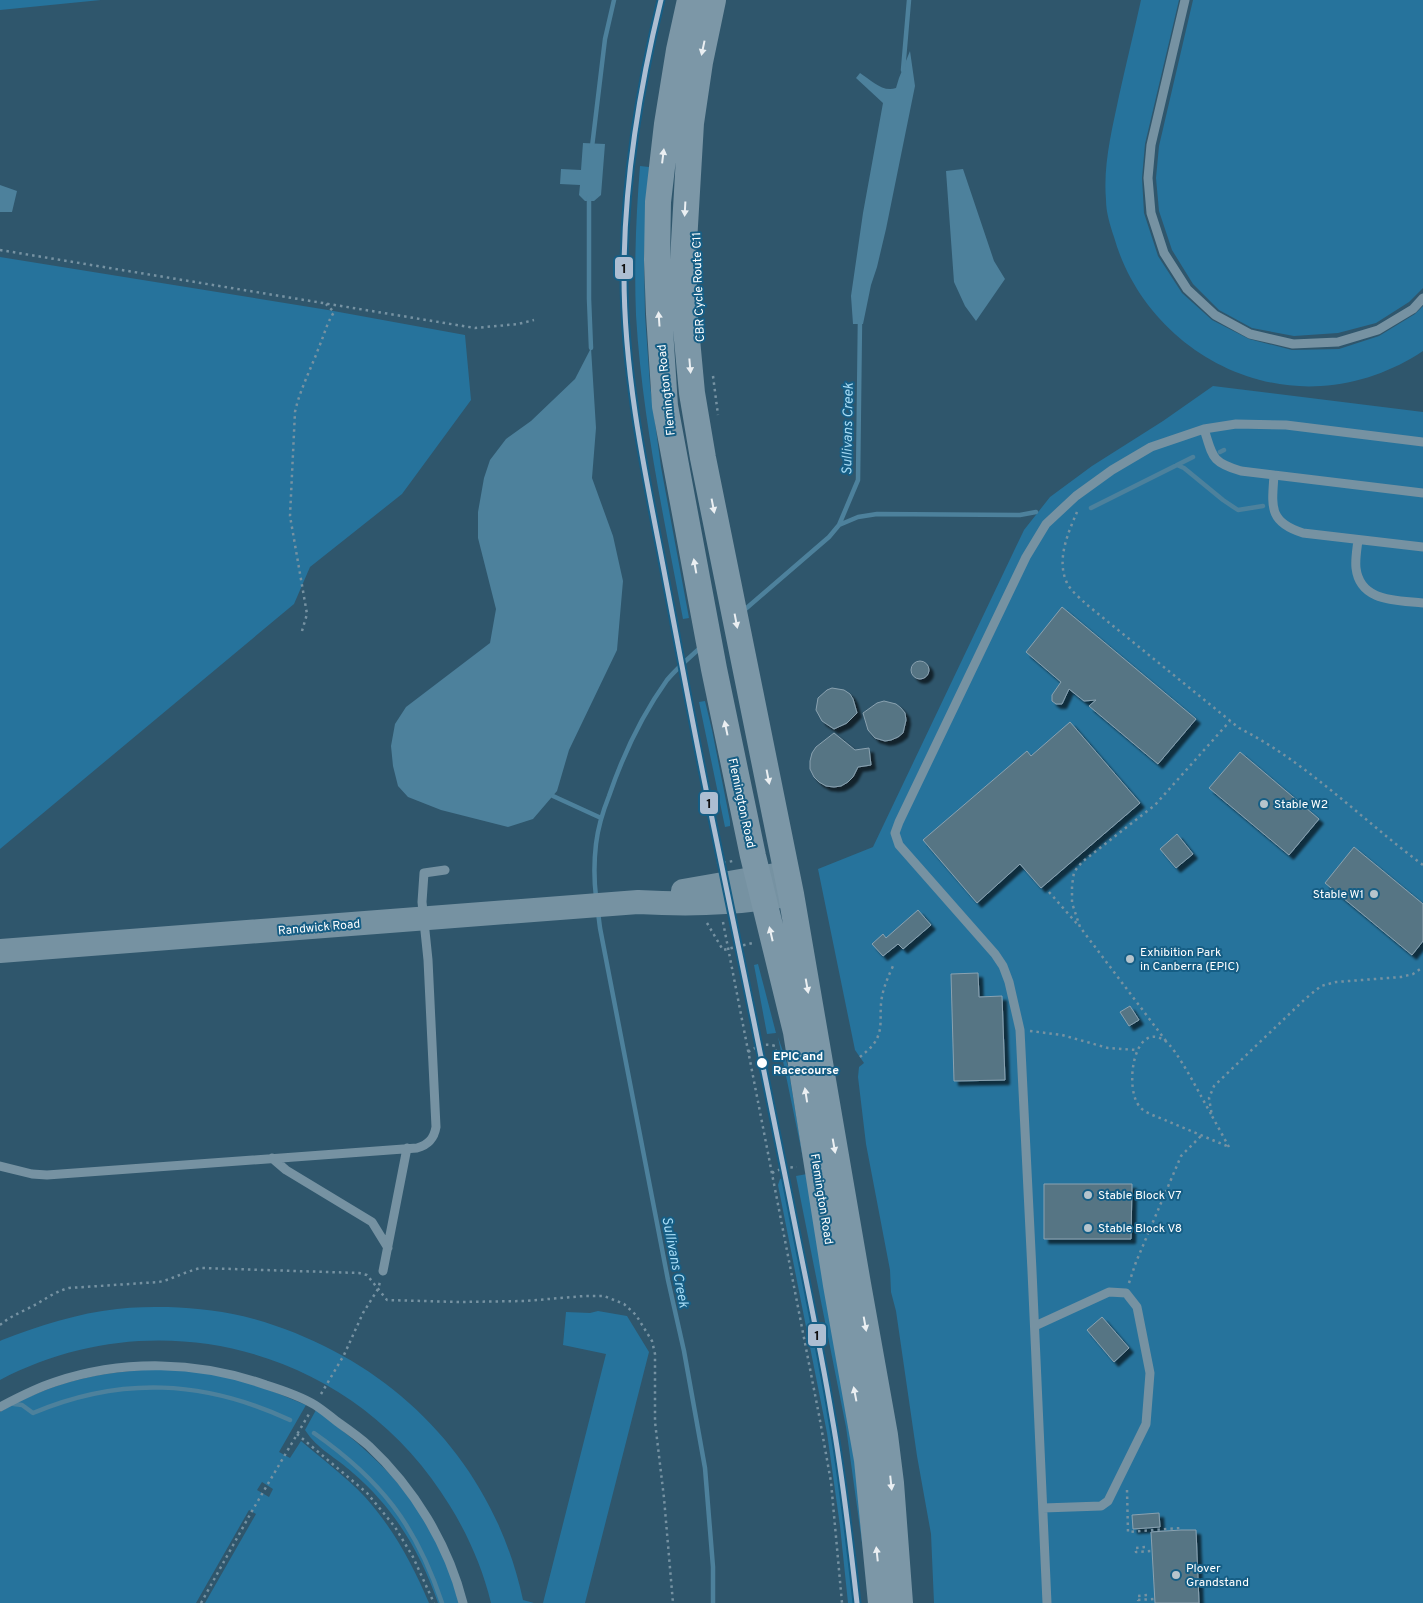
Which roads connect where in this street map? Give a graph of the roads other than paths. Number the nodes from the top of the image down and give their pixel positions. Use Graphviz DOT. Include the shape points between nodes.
graph roads {
  1 [pos="690,0"];
  2 [pos="713,0"];
  3 [pos="1185,0"];
  4 [pos="1423,298"];
  5 [pos="1204,429"];
  6 [pos="1423,442"];
  7 [pos="1274,475"];
  8 [pos="1423,493"];
  9 [pos="1358,540"];
  10 [pos="1423,547"];
  11 [pos="1423,603"];
  12 [pos="445,870"];
  13 [pos="758,878"];
  14 [pos="789,884"];
  15 [pos="424,918"];
  16 [pos="0,951"];
  17 [pos="407,1148"];
  18 [pos="272,1158"];
  19 [pos="0,1166"];
  20 [pos="388,1248"];
  21 [pos="383,1271"];
  22 [pos="847,1284"];
  23 [pos="1035,1326"];
  24 [pos="0,1408"];
  25 [pos="1043,1508"];
  26 [pos="464,1603"];
  27 [pos="881,1603"];
  28 [pos="900,1603"];
  29 [pos="1047,1603"];
  13 -- 1 [label="main road, Flemington Road, one-way" via="703,614 666,406 656,260 658,202 667,124"];
  2 -- 14 [label="main road, Flemington Road, one-way" via="691,124 686,203 685,318 692,393 703,458"];
  3 -- 4 [label="lane" via="1151,145 1148,178 1151,212 1164,253 1187,289 1215,315 1250,334 1293,344 1338,342 1378,330 1413,309"];
  5 -- 6 [label="lane" via="1236,424 1286,425"];
  5 -- 7 [label="lane" via="1213,457 1225,466"];
  5 -- 23 [label="lane" via="1151,448 1112,470 1076,496 1046,524 1026,557 895,833 901,848 996,954 1010,982 1020,1030"];
  7 -- 8 [label="lane"];
  7 -- 9 [label="lane" via="1272,501 1281,522 1302,533"];
  9 -- 10 [label="lane"];
  9 -- 11 [label="lane" via="1356,567 1365,589 1376,596"];
  12 -- 15 [label="lane" via="424,872"];
  13 -- 14 [label="street, Randwick Road"];
  13 -- 15 [label="street, Randwick Road" via="717,894 676,904 629,903"];
  22 -- 13 [label="main road, Flemington Road, one-way" via="796,1032"];
  14 -- 22 [label="main road, Flemington Road, one-way"];
  15 -- 16 [label="street, Randwick Road"];
  15 -- 17 [label="lane" via="436,1127 426,1144"];
  17 -- 18 [label="lane"];
  17 -- 20 [label="lane"];
  18 -- 19 [label="lane" via="47,1176"];
  18 -- 20 [label="lane" via="286,1170 372,1222"];
  20 -- 21 [label="lane"];
  27 -- 22 [label="main road, Flemington Road, one-way"];
  22 -- 28 [label="main road, Flemington Road, one-way" via="885,1435"];
  23 -- 25 [label="lane"];
  23 -- 25 [label="lane" via="1109,1292 1126,1293 1137,1307 1150,1374 1146,1424 1108,1500 1100,1506"];
  24 -- 26 [label="lane" via="54,1382 113,1368 182,1366 214,1370 287,1392 315,1404 369,1446 392,1471 436,1533"];
  25 -- 29 [label="lane"];
}
